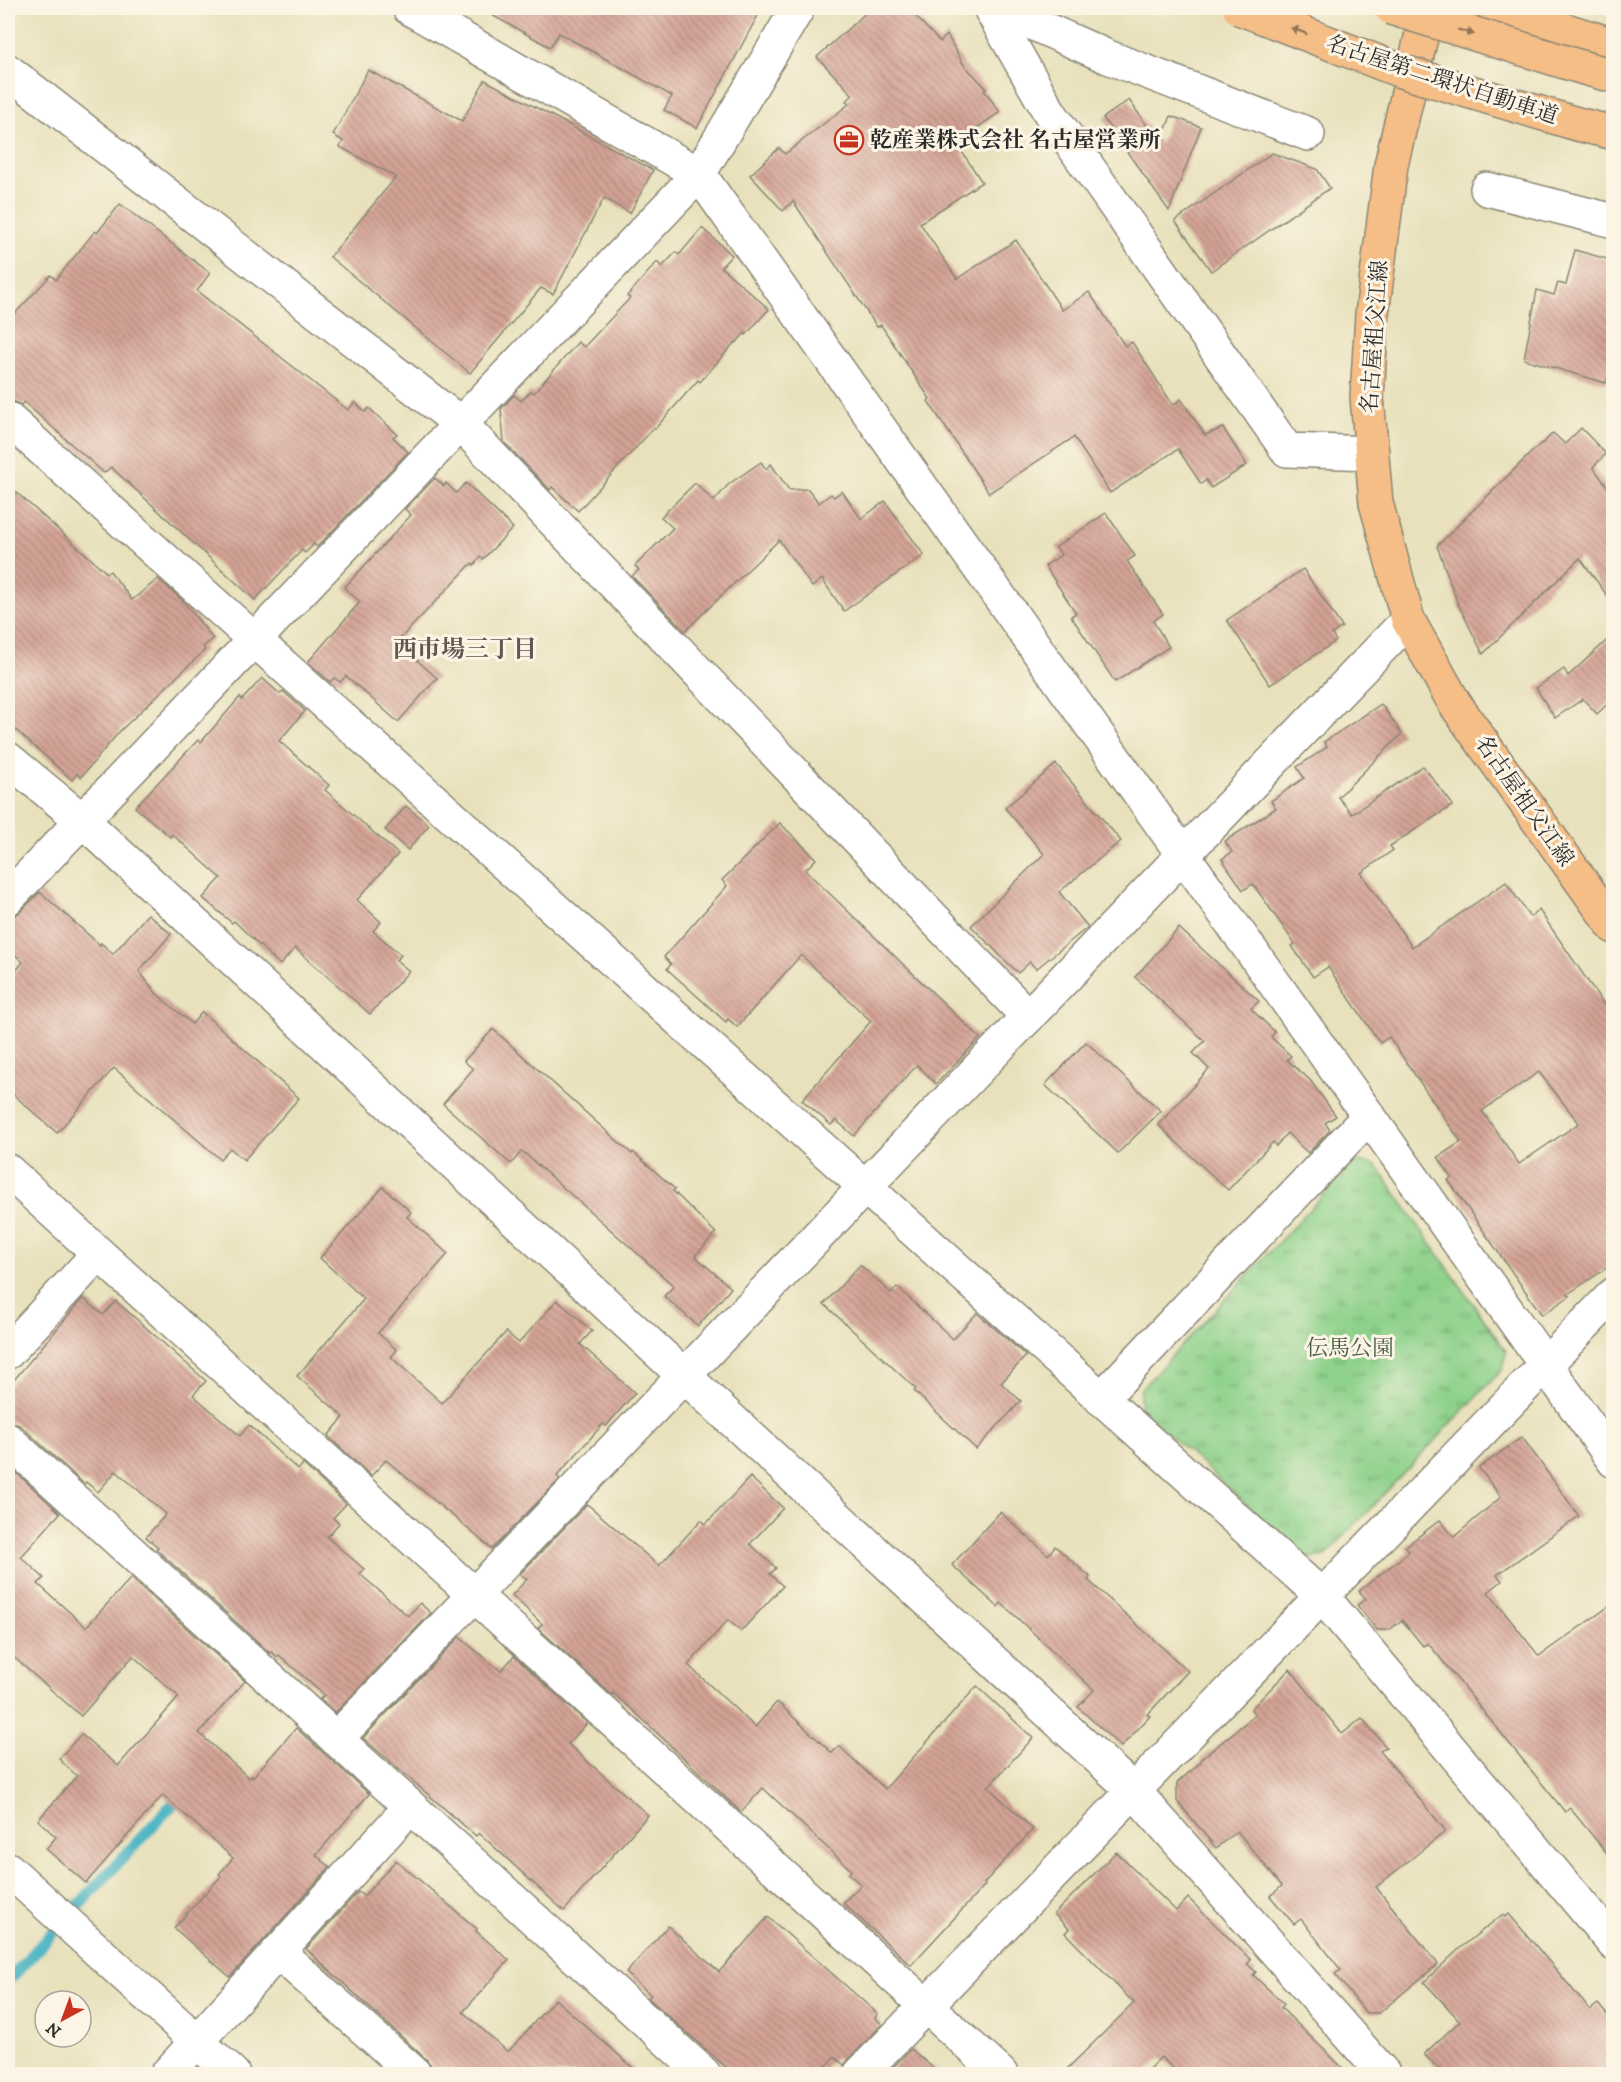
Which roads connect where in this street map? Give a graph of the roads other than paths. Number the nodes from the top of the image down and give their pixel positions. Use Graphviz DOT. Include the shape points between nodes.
graph roads {
  1 [pos="409,8"];
  2 [pos="798,8"];
  3 [pos="990,8"];
  4 [pos="998,8"];
  5 [pos="1239,8"];
  6 [pos="1391,8"];
  7 [pos="1428,8"];
  8 [pos="1494,8"];
  9 [pos="1614,45"];
  10 [pos="8,71"];
  11 [pos="1614,76"];
  12 [pos="1614,133"];
  13 [pos="1308,134"];
  14 [pos="699,174"];
  15 [pos="1486,189"];
  16 [pos="1614,221"];
  17 [pos="8,419"];
  18 [pos="460,423"];
  19 [pos="1372,453"];
  20 [pos="1408,620"];
  21 [pos="254,640"];
  22 [pos="8,759"];
  23 [pos="82,820"];
  24 [pos="1183,854"];
  25 [pos="8,898"];
  26 [pos="1614,927"];
  27 [pos="1028,1017"];
  28 [pos="1369,1116"];
  29 [pos="8,1171"];
  30 [pos="865,1188"];
  31 [pos="98,1254"];
  32 [pos="1614,1294"];
  33 [pos="8,1352"];
  34 [pos="1545,1365"];
  35 [pos="684,1376"];
  36 [pos="1101,1399"];
  37 [pos="8,1440"];
  38 [pos="1614,1461"];
  39 [pos="474,1595"];
  40 [pos="1322,1596"];
  41 [pos="336,1739"];
  42 [pos="1134,1791"];
  43 [pos="410,1807"];
  44 [pos="8,1869"];
  45 [pos="1614,1944"];
  46 [pos="278,1952"];
  47 [pos="926,2006"];
  48 [pos="197,2041"];
  49 [pos="688,2069"];
  50 [pos="167,2074"];
  51 [pos="233,2074"];
  52 [pos="415,2074"];
  53 [pos="860,2074"];
  54 [pos="1001,2074"];
  55 [pos="1384,2074"];
  1 -- 14 [label="street"];
  2 -- 14 [label="street"];
  3 -- 19 [label="street" via="1050,113 1287,450"];
  4 -- 13 [label="street" via="1108,57"];
  12 -- 5 [label="main road, 名古屋第二環状自動車道, one-way, bridge" via="1401,71"];
  6 -- 11 [label="main road, one-way, bridge"];
  7 -- 19 [label="main road, 名古屋祖父江線" via="1391,165 1372,314 1367,397"];
  8 -- 9 [label="main road"];
  10 -- 18 [label="street"];
  14 -- 18 [label="street"];
  14 -- 24 [label="street"];
  15 -- 16 [label="street"];
  17 -- 21 [label="street"];
  18 -- 21 [label="street"];
  18 -- 27 [label="street"];
  19 -- 20 [label="main road, 名古屋祖父江線" via="1376,503"];
  20 -- 24 [label="street"];
  20 -- 26 [label="main road, 名古屋祖父江線" via="1460,711"];
  21 -- 23 [label="street"];
  21 -- 30 [label="street"];
  22 -- 23 [label="street"];
  23 -- 25 [label="street"];
  23 -- 35 [label="street"];
  24 -- 27 [label="street"];
  24 -- 28 [label="street"];
  27 -- 30 [label="street"];
  28 -- 34 [label="street"];
  28 -- 36 [label="street"];
  29 -- 31 [label="street"];
  30 -- 35 [label="street"];
  30 -- 36 [label="street"];
  31 -- 33 [label="street"];
  31 -- 39 [label="street"];
  32 -- 34 [label="street"];
  34 -- 38 [label="street"];
  34 -- 40 [label="street"];
  35 -- 39 [label="street"];
  35 -- 42 [label="street"];
  36 -- 40 [label="street"];
  37 -- 41 [label="street"];
  39 -- 41 [label="street"];
  39 -- 47 [label="street"];
  40 -- 42 [label="street"];
  40 -- 45 [label="street"];
  41 -- 43 [label="street"];
  42 -- 47 [label="street"];
  42 -- 55 [label="street"];
  43 -- 46 [label="street"];
  43 -- 49 [label="street"];
  44 -- 48 [label="street"];
  46 -- 48 [label="street"];
  46 -- 52 [label="street"];
  47 -- 53 [label="street"];
  47 -- 54 [label="street"];
  48 -- 50 [label="street"];
  48 -- 51 [label="street"];
}
